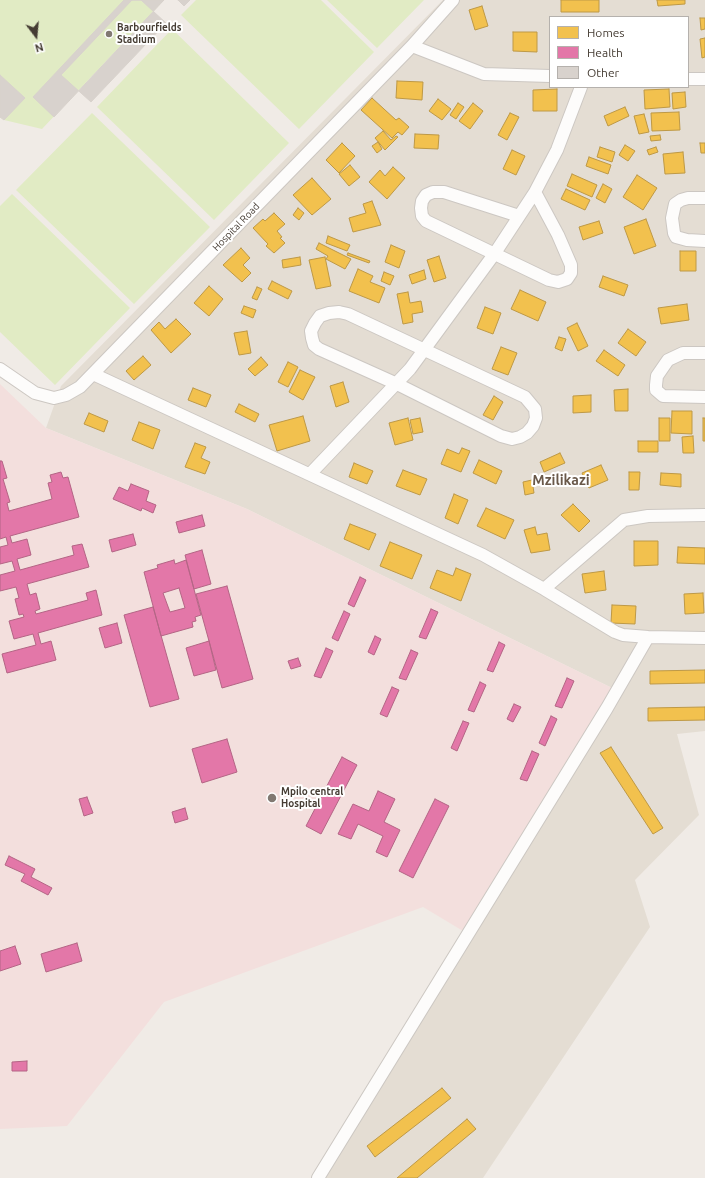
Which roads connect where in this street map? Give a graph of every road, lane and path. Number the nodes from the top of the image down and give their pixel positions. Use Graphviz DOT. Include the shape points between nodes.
graph roads {
  1 [pos="453,0"];
  2 [pos="412,46"];
  3 [pos="549,76"];
  4 [pos="689,79"];
  5 [pos="705,79"];
  6 [pos="581,88"];
  7 [pos="535,192"];
  8 [pos="705,198"];
  9 [pos="518,216"];
  10 [pos="705,241"];
  11 [pos="495,253"];
  12 [pos="425,350"];
  13 [pos="705,353"];
  14 [pos="0,369"];
  15 [pos="93,374"];
  16 [pos="397,384"];
  17 [pos="705,397"];
  18 [pos="310,474"];
  19 [pos="705,515"];
  20 [pos="544,588"];
  21 [pos="648,637"];
  22 [pos="705,638"];
  23 [pos="318,1178"];
  1 -- 2 [label="street, Hospital Road"];
  2 -- 3 [label="street" via="484,74"];
  2 -- 15 [label="street, Hospital Road"];
  4 -- 5 [label="street"];
  6 -- 7 [label="street" via="563,137"];
  7 -- 9 [label="street"];
  7 -- 11 [label="street" via="566,252 571,273 567,279 558,282 549,280"];
  8 -- 10 [label="street" via="681,200 675,204 672,218 676,237"];
  9 -- 11 [label="street"];
  9 -- 11 [label="street" via="444,192 433,192 426,195 422,201 422,216 426,221"];
  11 -- 12 [label="street"];
  12 -- 16 [label="street"];
  12 -- 16 [label="street" via="348,314 329,313 320,316 314,322 312,338 314,345 319,349"];
  12 -- 16 [label="street" via="531,401 536,418 533,426 520,437 512,439 501,436"];
  13 -- 17 [label="street" via="683,353 668,360 657,376 656,385 656,390 662,396"];
  14 -- 15 [label="street, Hospital Road" via="35,393 54,398 80,387"];
  15 -- 18 [label="street"];
  16 -- 18 [label="street"];
  18 -- 20 [label="street" via="482,555"];
  19 -- 20 [label="street" via="648,516 624,520"];
  20 -- 21 [label="street" via="607,629 623,635"];
  21 -- 22 [label="street"];
  21 -- 23 [label="street"];
}
